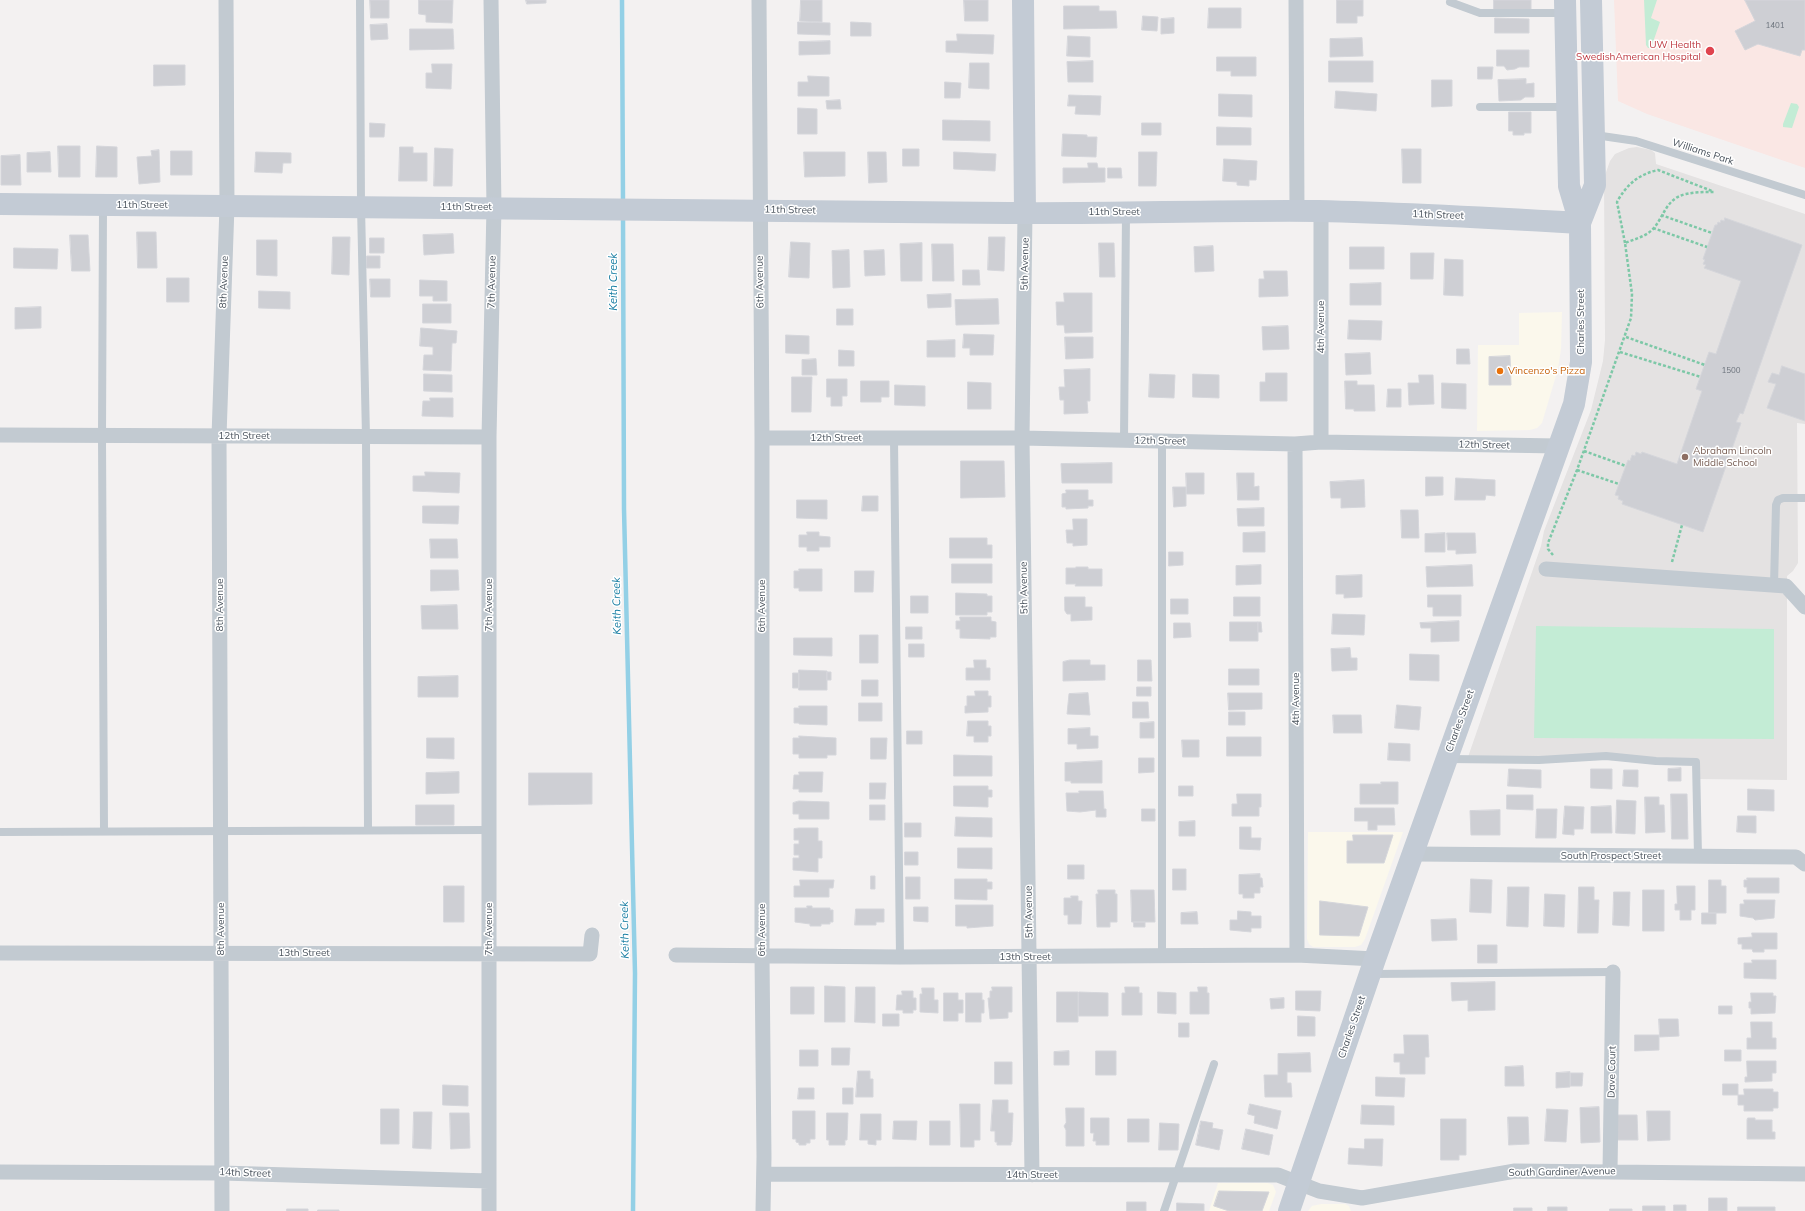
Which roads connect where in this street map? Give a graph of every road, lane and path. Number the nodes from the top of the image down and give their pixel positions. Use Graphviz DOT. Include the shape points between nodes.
graph roads {
  1 [pos="226,0"];
  2 [pos="360,0"];
  3 [pos="491,0"];
  4 [pos="759,0"];
  5 [pos="1023,0"];
  6 [pos="1296,0"];
  7 [pos="1591,0"];
  8 [pos="1450,2"];
  9 [pos="1565,6"];
  10 [pos="1567,106"];
  11 [pos="1480,107"];
  12 [pos="1594,134"];
  13 [pos="1805,195"];
  14 [pos="0,204"];
  15 [pos="103,205"];
  16 [pos="227,206"];
  17 [pos="361,206"];
  18 [pos="494,207"];
  19 [pos="760,210"];
  20 [pos="1297,211"];
  21 [pos="1321,211"];
  22 [pos="1126,212"];
  23 [pos="1025,213"];
  24 [pos="1661,215"];
  25 [pos="1580,223"];
  26 [pos="1653,228"];
  27 [pos="1712,233"];
  28 [pos="1625,243"];
  29 [pos="1707,248"];
  30 [pos="1626,337"];
  31 [pos="1620,352"];
  32 [pos="1705,365"];
  33 [pos="1701,377"];
  34 [pos="0,435"];
  35 [pos="102,436"];
  36 [pos="220,436"];
  37 [pos="366,437"];
  38 [pos="489,438"];
  39 [pos="762,438"];
  40 [pos="1022,438"];
  41 [pos="894,439"];
  42 [pos="1124,440"];
  43 [pos="1162,441"];
  44 [pos="1321,442"];
  45 [pos="1295,444"];
  46 [pos="1558,446"];
  47 [pos="1584,451"];
  48 [pos="1626,466"];
  49 [pos="1577,470"];
  50 [pos="1619,484"];
  51 [pos="1805,498"];
  52 [pos="1682,525"];
  53 [pos="1558,556"];
  54 [pos="1664,562"];
  55 [pos="1672,562"];
  56 [pos="1680,563"];
  57 [pos="1546,569"];
  58 [pos="1774,585"];
  59 [pos="1805,607"];
  60 [pos="1447,759"];
  61 [pos="221,830"];
  62 [pos="368,830"];
  63 [pos="489,830"];
  64 [pos="104,831"];
  65 [pos="0,832"];
  66 [pos="1414,854"];
  67 [pos="1698,856"];
  68 [pos="1805,864"];
  69 [pos="592,935"];
  70 [pos="489,952"];
  71 [pos="0,953"];
  72 [pos="221,953"];
  73 [pos="676,955"];
  74 [pos="1297,955"];
  75 [pos="762,956"];
  76 [pos="1162,956"];
  77 [pos="900,957"];
  78 [pos="1029,957"];
  79 [pos="1372,967"];
  80 [pos="1613,972"];
  81 [pos="1214,1064"];
  82 [pos="1610,1171"];
  83 [pos="0,1172"];
  84 [pos="222,1173"];
  85 [pos="764,1174"];
  86 [pos="1805,1174"];
  87 [pos="1032,1175"];
  88 [pos="1177,1175"];
  89 [pos="489,1181"];
  90 [pos="1299,1184"];
  91 [pos="1362,1204"];
  92 [pos="222,1211"];
  93 [pos="489,1211"];
  94 [pos="763,1211"];
  95 [pos="1164,1211"];
  96 [pos="1289,1211"];
  1 -- 16 [label="street, 8th Avenue"];
  2 -- 17 [label="lane"];
  3 -- 18 [label="street, 7th Avenue"];
  4 -- 19 [label="street, 6th Avenue"];
  5 -- 23 [label="main road, 5th Avenue"];
  6 -- 20 [label="street"];
  7 -- 12 [label="main road, Charles Street"];
  8 -- 9 [label="lane" via="1480,13"];
  9 -- 10 [label="main road, Charles Street"];
  10 -- 11 [label="lane"];
  10 -- 25 [label="main road, Charles Street" via="1569,186"];
  12 -- 13 [label="lane, Williams Park" via="1636,141"];
  12 -- 25 [label="main road, Charles Street" via="1595,185"];
  14 -- 15 [label="main road, 11th Street"];
  15 -- 16 [label="main road, 11th Street"];
  15 -- 35 [label="lane"];
  16 -- 17 [label="main road, 11th Street"];
  16 -- 36 [label="street, 8th Avenue"];
  17 -- 18 [label="main road, 11th Street"];
  17 -- 37 [label="lane"];
  18 -- 19 [label="main road, 11th Street"];
  18 -- 38 [label="street, 7th Avenue"];
  19 -- 23 [label="main road, 11th Street"];
  19 -- 39 [label="street, 6th Avenue"];
  20 -- 21 [label="main road, 11th Street"];
  20 -- 22 [label="main road, 11th Street"];
  21 -- 25 [label="main road, 11th Street"];
  21 -- 44 [label="street, 4th Avenue"];
  22 -- 23 [label="main road, 11th Street"];
  22 -- 42 [label="lane"];
  23 -- 40 [label="street, 5th Avenue"];
  24 -- 26 [label="path"];
  24 -- 27 [label="path"];
  24 -- 28 [label="path" via="1672,201 1685,194 1714,192 1658,170 1639,177 1623,191 1617,202"];
  25 -- 46 [label="main road, Charles Street" via="1581,362 1574,404"];
  26 -- 28 [label="path" via="1642,237"];
  26 -- 29 [label="path"];
  28 -- 30 [label="path" via="1632,294 1631,318"];
  30 -- 31 [label="path"];
  30 -- 32 [label="path"];
  31 -- 33 [label="path"];
  31 -- 47 [label="path"];
  34 -- 35 [label="street, 12th Street"];
  35 -- 36 [label="street, 12th Street"];
  35 -- 64 [label="lane"];
  36 -- 37 [label="street, 12th Street"];
  36 -- 61 [label="street, 8th Avenue"];
  37 -- 38 [label="street, 12th Street"];
  37 -- 62 [label="lane"];
  38 -- 63 [label="street, 7th Avenue"];
  39 -- 41 [label="street, 12th Street"];
  39 -- 75 [label="street, 6th Avenue"];
  40 -- 41 [label="street, 12th Street"];
  40 -- 42 [label="street, 12th Street"];
  40 -- 78 [label="street, 5th Avenue"];
  41 -- 77 [label="lane"];
  42 -- 43 [label="street, 12th Street"];
  43 -- 45 [label="street, 12th Street"];
  43 -- 76 [label="lane"];
  44 -- 45 [label="street, 12th Street"];
  44 -- 46 [label="street, 12th Street"];
  45 -- 74 [label="street, 4th Avenue"];
  46 -- 60 [label="main road, Charles Street"];
  47 -- 48 [label="path"];
  47 -- 49 [label="path"];
  49 -- 50 [label="path"];
  49 -- 53 [label="path" via="1548,544 1552,554"];
  51 -- 58 [label="lane" via="1783,498 1778,500 1776,505"];
  52 -- 55 [label="path"];
  54 -- 55 [label="path"];
  55 -- 56 [label="path"];
  57 -- 58 [label="street"];
  58 -- 59 [label="street" via="1786,586"];
  60 -- 66 [label="main road, Charles Street"];
  60 -- 67 [label="lane" via="1539,760 1606,756 1696,762"];
  61 -- 62 [label="lane"];
  61 -- 64 [label="lane"];
  61 -- 72 [label="street, 8th Avenue"];
  62 -- 63 [label="lane"];
  63 -- 70 [label="street, 7th Avenue"];
  64 -- 65 [label="lane"];
  66 -- 67 [label="street, South Prospect Street"];
  66 -- 79 [label="main road, Charles Street"];
  67 -- 68 [label="street, South Prospect Street" via="1796,857"];
  69 -- 70 [label="street, 13th Street" via="590,954"];
  70 -- 72 [label="street, 13th Street"];
  70 -- 89 [label="street, 7th Avenue"];
  71 -- 72 [label="street, 13th Street"];
  72 -- 84 [label="street, 8th Avenue"];
  73 -- 75 [label="street, 13th Street"];
  74 -- 76 [label="street, 13th Street"];
  74 -- 79 [label="street, 13th Street"];
  75 -- 77 [label="street, 13th Street"];
  75 -- 85 [label="street, 6th Avenue"];
  76 -- 78 [label="street, 13th Street"];
  77 -- 78 [label="street, 13th Street"];
  78 -- 87 [label="street, 5th Avenue"];
  79 -- 80 [label="lane"];
  79 -- 90 [label="main road, Charles Street"];
  80 -- 82 [label="street, Dave Court"];
  81 -- 88 [label="lane"];
  82 -- 86 [label="street, South Gardiner Avenue"];
  82 -- 91 [label="street, South Gardiner Avenue" via="1515,1171"];
  83 -- 84 [label="street, 14th Street"];
  84 -- 89 [label="street, 14th Street"];
  84 -- 92 [label="street, 8th Avenue"];
  85 -- 87 [label="street, 14th Street"];
  85 -- 94 [label="street, 6th Avenue"];
  87 -- 88 [label="street, 14th Street"];
  88 -- 90 [label="street, 14th Street" via="1278,1174"];
  88 -- 95 [label="lane"];
  89 -- 93 [label="street, 7th Avenue"];
  90 -- 91 [label="street, South Gardiner Avenue"];
  90 -- 96 [label="main road, Charles Street"];
}
